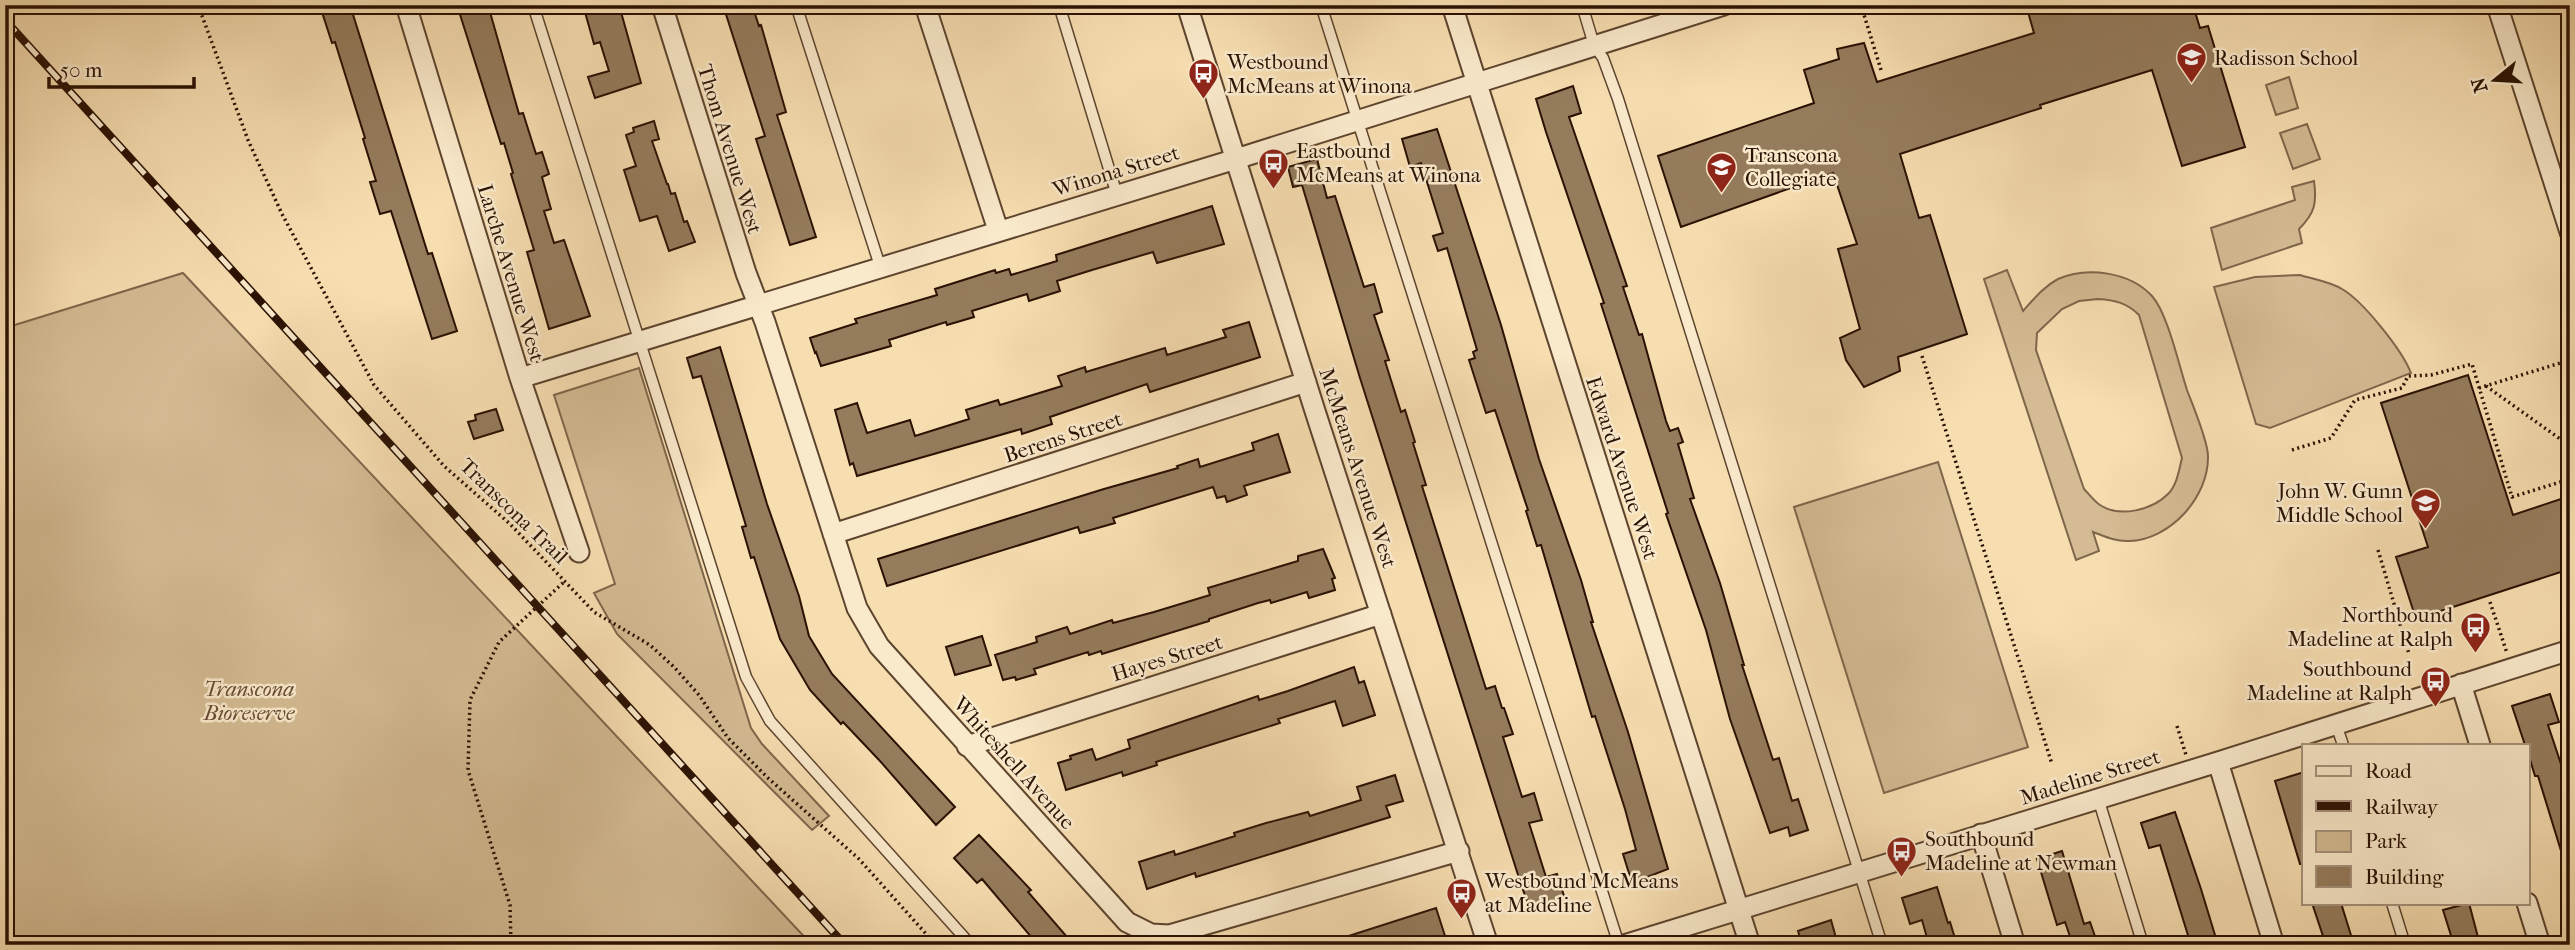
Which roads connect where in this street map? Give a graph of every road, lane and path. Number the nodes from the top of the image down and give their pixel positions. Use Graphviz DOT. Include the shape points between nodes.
graph roads {
  1 [pos="198,5"];
  2 [pos="405,5"];
  3 [pos="533,5"];
  4 [pos="662,5"];
  5 [pos="796,5"];
  6 [pos="925,5"];
  7 [pos="1059,5"];
  8 [pos="1187,5"];
  9 [pos="1321,5"];
  10 [pos="1452,5"];
  11 [pos="1582,5"];
  12 [pos="1861,5"];
  13 [pos="2497,5"];
  14 [pos="1716,6"];
  15 [pos="1594,45"];
  16 [pos="1881,70"];
  17 [pos="1475,82"];
  18 [pos="1357,121"];
  19 [pos="1236,159"];
  20 [pos="1117,195"];
  21 [pos="998,230"];
  22 [pos="2570,232"];
  23 [pos="880,266"];
  24 [pos="759,304"];
  25 [pos="642,342"];
  26 [pos="1922,356"];
  27 [pos="2570,360"];
  28 [pos="520,378"];
  29 [pos="1306,382"];
  30 [pos="2486,386"];
  31 [pos="2479,388"];
  32 [pos="2570,446"];
  33 [pos="2292,450"];
  34 [pos="2570,479"];
  35 [pos="832,534"];
  36 [pos="2378,550"];
  37 [pos="579,552"];
  38 [pos="565,582"];
  39 [pos="2490,602"];
  40 [pos="1381,614"];
  41 [pos="2569,652"];
  42 [pos="2409,654"];
  43 [pos="2512,668"];
  44 [pos="2461,684"];
  45 [pos="2336,724"];
  46 [pos="2177,726"];
  47 [pos="2343,744"];
  48 [pos="2480,744"];
  49 [pos="968,746"];
  50 [pos="2186,757"];
  51 [pos="2218,762"];
  52 [pos="2052,764"];
  53 [pos="2098,798"];
  54 [pos="1981,834"];
  55 [pos="1459,851"];
  56 [pos="1859,871"];
  57 [pos="2392,904"];
  58 [pos="2527,904"];
  59 [pos="1739,908"];
  60 [pos="511,945"];
  61 [pos="936,945"];
  62 [pos="971,945"];
  63 [pos="1488,945"];
  64 [pos="1622,945"];
  65 [pos="1750,945"];
  66 [pos="1882,945"];
  67 [pos="2015,945"];
  68 [pos="2143,945"];
  69 [pos="2274,945"];
  70 [pos="2405,945"];
  71 [pos="2540,945"];
  1 -- 38 [label="path, Transcona Trail" via="248,140 282,214 374,385 444,466 510,524"];
  2 -- 28 [label="street, Larche Avenue West"];
  3 -- 25 [label="lane"];
  4 -- 24 [label="street, Thom Avenue West"];
  5 -- 23 [label="lane"];
  6 -- 21 [label="street"];
  7 -- 20 [label="lane"];
  8 -- 19 [label="street, McMeans Avenue West"];
  9 -- 18 [label="lane"];
  10 -- 17 [label="street, Edward Avenue West"];
  11 -- 15 [label="lane"];
  12 -- 16 [label="path"];
  13 -- 22 [label="street"];
  14 -- 15 [label="street, Winona Street"];
  15 -- 17 [label="street, Winona Street"];
  15 -- 56 [label="lane" via="1604,58 1618,99"];
  17 -- 18 [label="street, Winona Street"];
  17 -- 59 [label="street, Edward Avenue West"];
  18 -- 19 [label="street, Winona Street"];
  18 -- 64 [label="lane"];
  19 -- 20 [label="street, Winona Street"];
  19 -- 29 [label="street, McMeans Avenue West"];
  20 -- 21 [label="street, Winona Street"];
  21 -- 23 [label="street, Winona Street"];
  23 -- 24 [label="street, Winona Street"];
  24 -- 25 [label="street, Winona Street"];
  24 -- 35 [label="street, Whiteshell Avenue"];
  25 -- 28 [label="street, Winona Street"];
  25 -- 62 [label="lane" via="746,677 770,721"];
  26 -- 52 [label="path"];
  27 -- 30 [label="path"];
  28 -- 37 [label="street, Larche Avenue West"];
  29 -- 35 [label="street, Berens Street"];
  29 -- 40 [label="street, McMeans Avenue West"];
  30 -- 31 [label="path"];
  30 -- 32 [label="path"];
  31 -- 33 [label="path" via="2472,364 2408,376 2402,388 2355,400 2331,438"];
  31 -- 34 [label="path" via="2512,497"];
  35 -- 49 [label="street, Whiteshell Avenue" via="857,608 879,646"];
  36 -- 42 [label="path"];
  38 -- 60 [label="path" via="499,642 470,700 468,770 510,905"];
  38 -- 61 [label="path, Transcona Trail" via="594,612 650,645 674,667 728,738 859,859"];
  39 -- 43 [label="path"];
  40 -- 49 [label="street, Hayes Street"];
  40 -- 55 [label="street, McMeans Avenue West"];
  41 -- 43 [label="street, Madeline Street"];
  43 -- 44 [label="street, Madeline Street"];
  44 -- 45 [label="street, Madeline Street"];
  44 -- 48 [label="street"];
  45 -- 47 [label="lane"];
  45 -- 51 [label="street, Madeline Street"];
  46 -- 50 [label="path"];
  49 -- 55 [label="street, Whiteshell Avenue" via="1127,922 1151,934 1186,931"];
  51 -- 53 [label="street, Madeline Street"];
  51 -- 69 [label="street"];
  53 -- 54 [label="street, Madeline Street"];
  53 -- 68 [label="lane"];
  54 -- 56 [label="street, Madeline Street"];
  54 -- 67 [label="street"];
  55 -- 63 [label="street, McMeans Avenue West"];
  56 -- 59 [label="street, Madeline Street"];
  56 -- 66 [label="lane"];
  57 -- 70 [label="lane"];
  58 -- 71 [label="street"];
  59 -- 64 [label="street, Madeline Street"];
  59 -- 65 [label="street, Edward Avenue West"];
}
